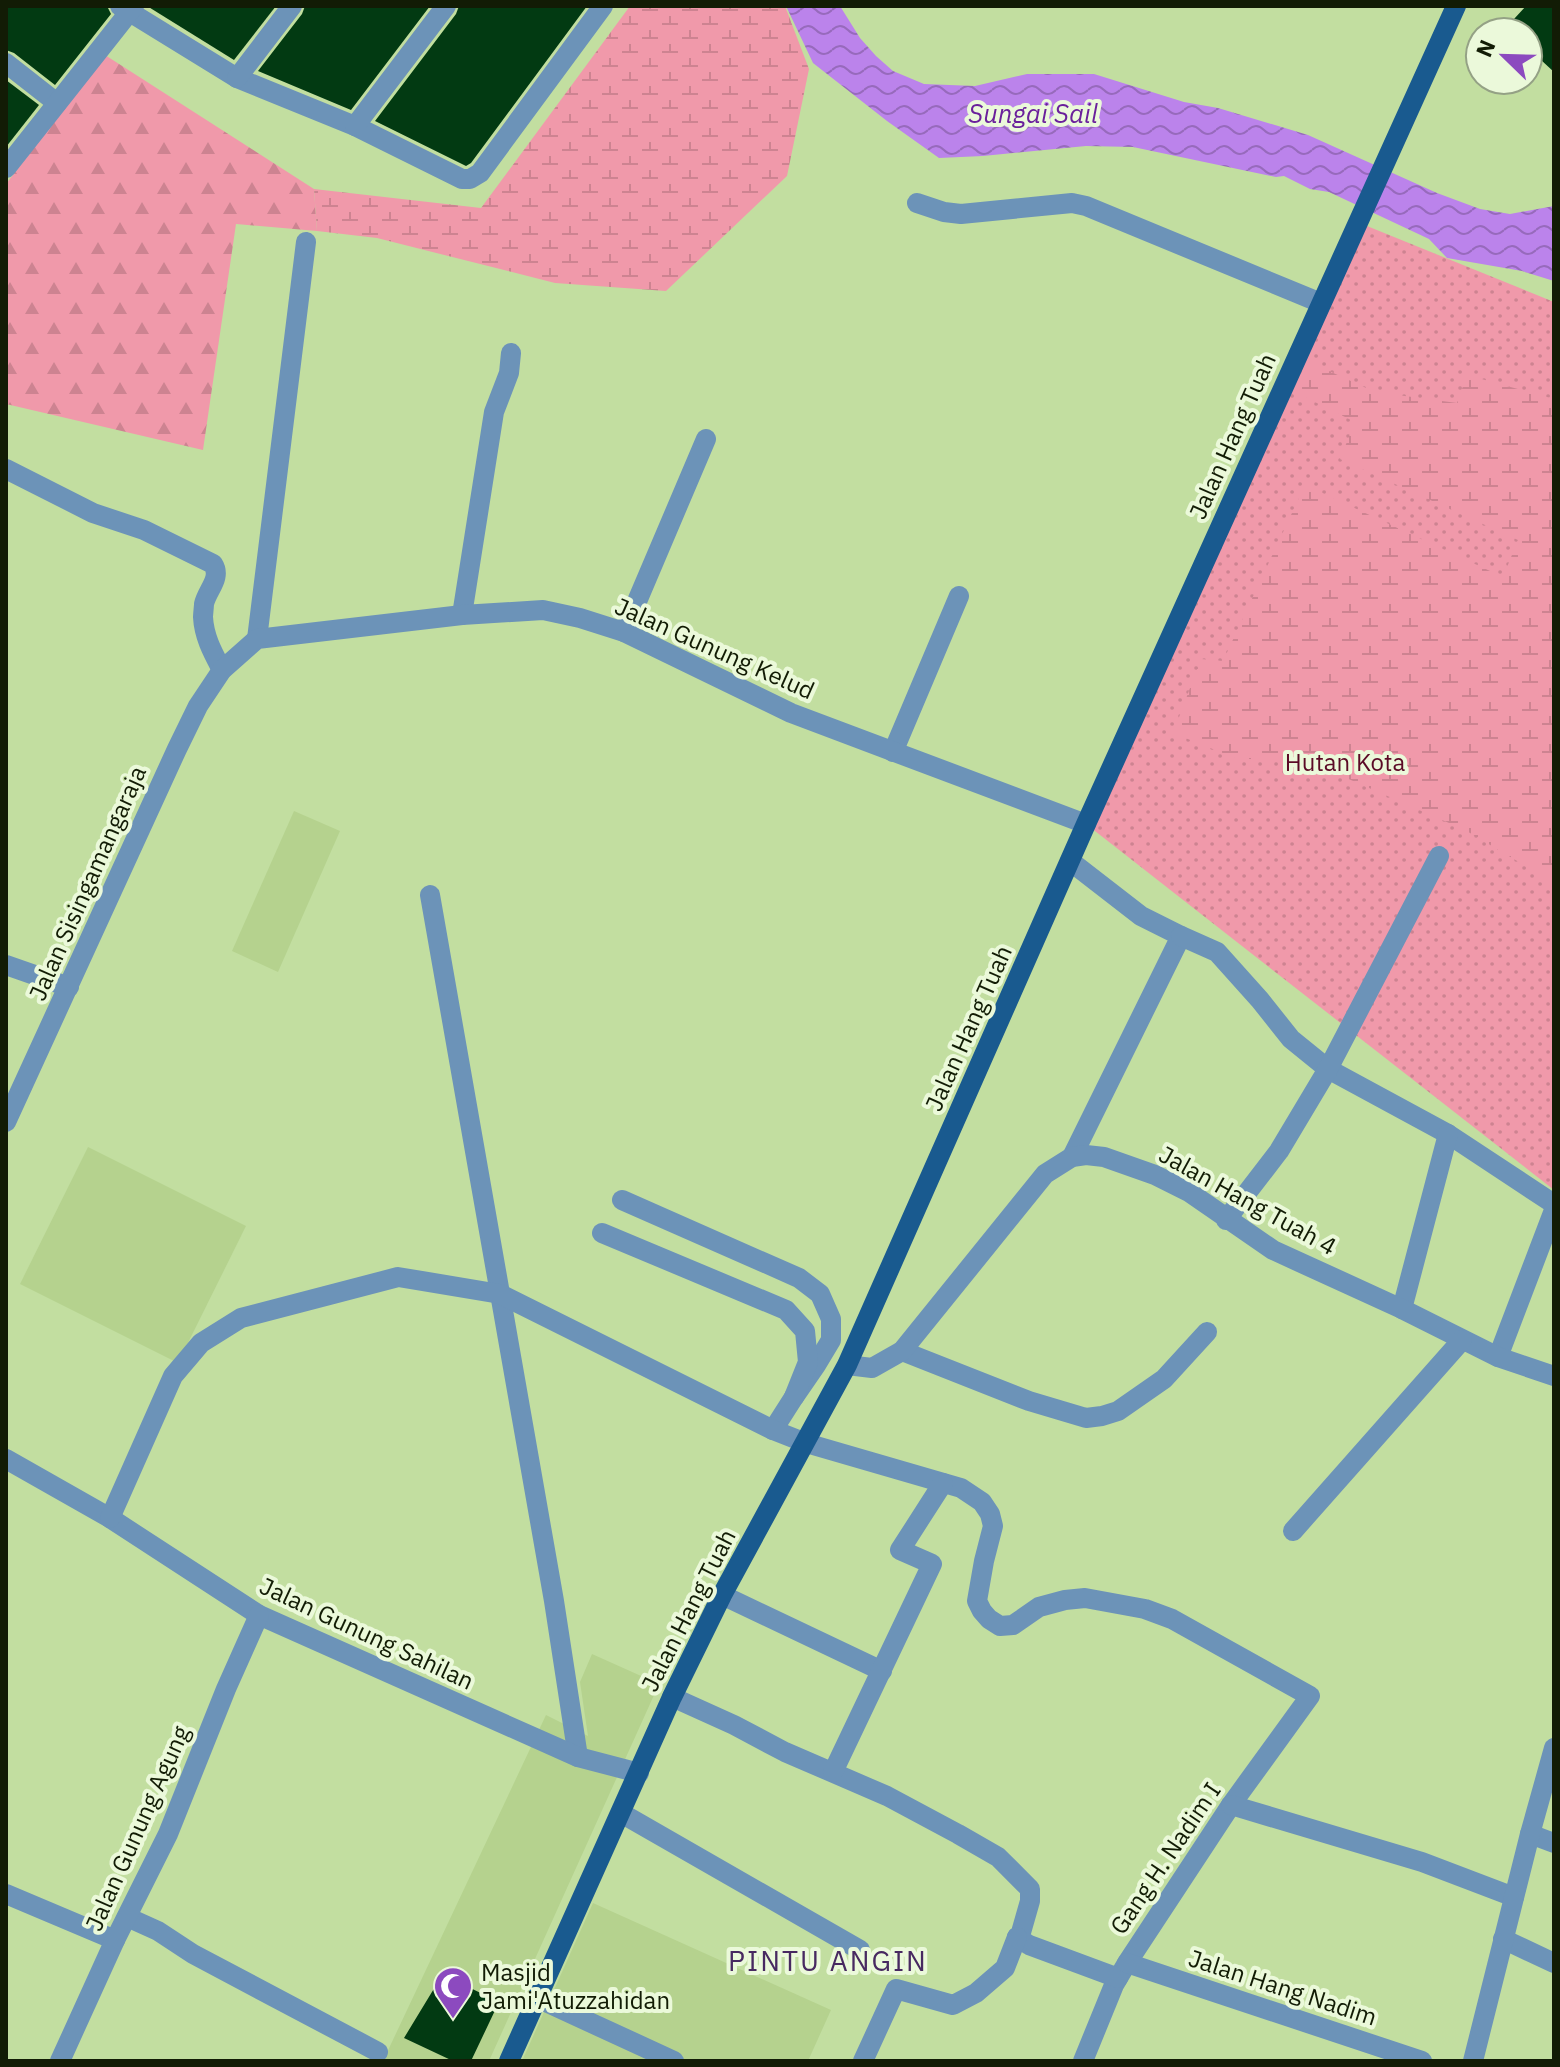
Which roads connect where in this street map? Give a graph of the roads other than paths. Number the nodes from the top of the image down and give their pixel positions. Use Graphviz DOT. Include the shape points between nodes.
graph roads {
  1 [pos="292,6"];
  2 [pos="446,6"];
  3 [pos="603,6"];
  4 [pos="1456,6"];
  5 [pos="127,8"];
  6 [pos="6,63"];
  7 [pos="237,78"];
  8 [pos="57,103"];
  9 [pos="355,126"];
  10 [pos="6,168"];
  11 [pos="917,203"];
  12 [pos="306,242"];
  13 [pos="1321,303"];
  14 [pos="511,353"];
  15 [pos="706,439"];
  16 [pos="6,469"];
  17 [pos="959,596"];
  18 [pos="462,615"];
  19 [pos="624,632"];
  20 [pos="257,639"];
  21 [pos="222,670"];
  22 [pos="893,752"];
  23 [pos="1086,824"];
  24 [pos="1439,856"];
  25 [pos="1070,861"];
  26 [pos="430,895"];
  27 [pos="1181,936"];
  28 [pos="6,965"];
  29 [pos="69,987"];
  30 [pos="1328,1069"];
  31 [pos="6,1122"];
  32 [pos="1448,1134"];
  33 [pos="1072,1157"];
  34 [pos="622,1200"];
  35 [pos="1554,1204"];
  36 [pos="1554,1210"];
  37 [pos="1226,1220"];
  38 [pos="602,1233"];
  39 [pos="500,1294"];
  40 [pos="1402,1309"];
  41 [pos="1207,1332"];
  42 [pos="1462,1340"];
  43 [pos="902,1351"];
  44 [pos="1498,1357"];
  45 [pos="847,1365"];
  46 [pos="1554,1376"];
  47 [pos="794,1397"];
  48 [pos="773,1430"];
  49 [pos="806,1443"];
  50 [pos="6,1459"];
  51 [pos="943,1483"];
  52 [pos="110,1518"];
  53 [pos="1293,1531"];
  54 [pos="722,1595"];
  55 [pos="259,1615"];
  56 [pos="882,1671"];
  57 [pos="672,1697"];
  58 [pos="1554,1748"];
  59 [pos="578,1757"];
  60 [pos="833,1772"];
  61 [pos="639,1773"];
  62 [pos="1231,1805"];
  63 [pos="621,1813"];
  64 [pos="1530,1834"];
  65 [pos="1554,1843"];
  66 [pos="6,1894"];
  67 [pos="1514,1897"];
  68 [pos="127,1917"];
  69 [pos="1017,1937"];
  70 [pos="1503,1939"];
  71 [pos="115,1940"];
  72 [pos="860,1950"];
  73 [pos="1554,1963"];
  74 [pos="1122,1970"];
  75 [pos="537,1998"];
  76 [pos="378,2052"];
  77 [pos="60,2061"];
  78 [pos="509,2061"];
  79 [pos="674,2061"];
  80 [pos="863,2061"];
  81 [pos="1083,2061"];
  82 [pos="1422,2061"];
  83 [pos="1473,2061"];
  1 -- 7 [label="street"];
  2 -- 9 [label="street"];
  3 -- 9 [label="street" via="480,173 470,179"];
  4 -- 13 [label="main road, Jalan Hang Tuah"];
  5 -- 7 [label="street"];
  5 -- 8 [label="street"];
  6 -- 8 [label="street"];
  7 -- 9 [label="street"];
  8 -- 10 [label="street"];
  11 -- 13 [label="street" via="961,214 1086,206"];
  12 -- 20 [label="street"];
  13 -- 23 [label="main road, Jalan Hang Tuah"];
  14 -- 18 [label="street" via="494,412"];
  15 -- 19 [label="street"];
  16 -- 21 [label="street" via="213,564 217,574 203,621"];
  17 -- 22 [label="street"];
  18 -- 19 [label="street, Jalan Gunung Kelud" via="543,610"];
  18 -- 20 [label="street, Jalan Gunung Kelud"];
  19 -- 22 [label="street, Jalan Gunung Kelud" via="791,713"];
  20 -- 21 [label="street"];
  21 -- 29 [label="street, Jalan Sisingamangaraja" via="177,749"];
  22 -- 23 [label="street, Jalan Gunung Kelud"];
  23 -- 25 [label="main road, Jalan Hang Tuah"];
  24 -- 30 [label="street"];
  25 -- 27 [label="street" via="1141,916"];
  25 -- 45 [label="main road, Jalan Hang Tuah"];
  26 -- 39 [label="street"];
  27 -- 30 [label="street" via="1217,952 1291,1039"];
  27 -- 33 [label="street"];
  28 -- 29 [label="street"];
  29 -- 31 [label="street, Jalan Sisingamangaraja"];
  30 -- 32 [label="street"];
  30 -- 37 [label="street" via="1279,1151"];
  32 -- 35 [label="street"];
  32 -- 40 [label="street"];
  33 -- 37 [label="street, Jalan Hang Tuah 4" via="1104,1157 1155,1175"];
  33 -- 43 [label="street" via="1045,1174"];
  34 -- 47 [label="street" via="799,1278 820,1294 831,1319 831,1340"];
  36 -- 44 [label="street"];
  37 -- 40 [label="street, Jalan Hang Tuah 4" via="1273,1250"];
  38 -- 47 [label="street" via="786,1310 805,1331 808,1362"];
  39 -- 48 [label="street"];
  39 -- 52 [label="street" via="398,1277 241,1318 201,1343 173,1376"];
  39 -- 59 [label="street"];
  40 -- 42 [label="street, Jalan Hang Tuah 4"];
  41 -- 43 [label="street" via="1164,1379 1118,1411 1086,1418"];
  42 -- 44 [label="street, Jalan Hang Tuah 4"];
  42 -- 53 [label="street"];
  43 -- 45 [label="street" via="872,1368"];
  44 -- 46 [label="street, Jalan Hang Tuah 4"];
  45 -- 49 [label="main road, Jalan Hang Tuah"];
  47 -- 48 [label="street"];
  48 -- 49 [label="street"];
  49 -- 51 [label="street"];
  49 -- 54 [label="main road, Jalan Hang Tuah"];
  50 -- 52 [label="street, Jalan Gunung Sahilan"];
  51 -- 56 [label="street" via="900,1550 932,1564"];
  51 -- 62 [label="street, Gang H. Nadim I" via="961,1488 990,1514 993,1526 977,1601 1000,1626 1065,1600 1085,1598 1145,1609 1310,1696"];
  52 -- 55 [label="street, Jalan Gunung Sahilan"];
  54 -- 56 [label="street"];
  54 -- 57 [label="main road, Jalan Hang Tuah"];
  55 -- 59 [label="street, Jalan Gunung Sahilan"];
  55 -- 68 [label="street, Jalan Gunung Agung" via="168,1834"];
  56 -- 60 [label="street"];
  57 -- 60 [label="street"];
  57 -- 61 [label="main road, Jalan Hang Tuah"];
  58 -- 64 [label="street"];
  59 -- 61 [label="street, Jalan Gunung Sahilan"];
  60 -- 69 [label="street" via="998,1857 1030,1889"];
  61 -- 63 [label="main road, Jalan Hang Tuah"];
  62 -- 67 [label="street" via="1422,1862"];
  62 -- 74 [label="street, Gang H. Nadim I"];
  63 -- 72 [label="street"];
  63 -- 75 [label="main road, Jalan Hang Tuah"];
  64 -- 65 [label="street"];
  64 -- 67 [label="street"];
  66 -- 71 [label="street"];
  67 -- 70 [label="street"];
  68 -- 71 [label="street, Jalan Gunung Agung"];
  68 -- 76 [label="street"];
  69 -- 74 [label="street, Jalan Hang Nadim" via="1040,1950"];
  69 -- 80 [label="street" via="1005,1968 953,2005 896,1989"];
  70 -- 73 [label="street"];
  70 -- 83 [label="street"];
  71 -- 77 [label="street, Jalan Gunung Agung"];
  74 -- 81 [label="street, Gang H. Nadim I"];
  74 -- 82 [label="street, Jalan Hang Nadim"];
  75 -- 78 [label="main road, Jalan Hang Tuah"];
  75 -- 79 [label="street"];
}
